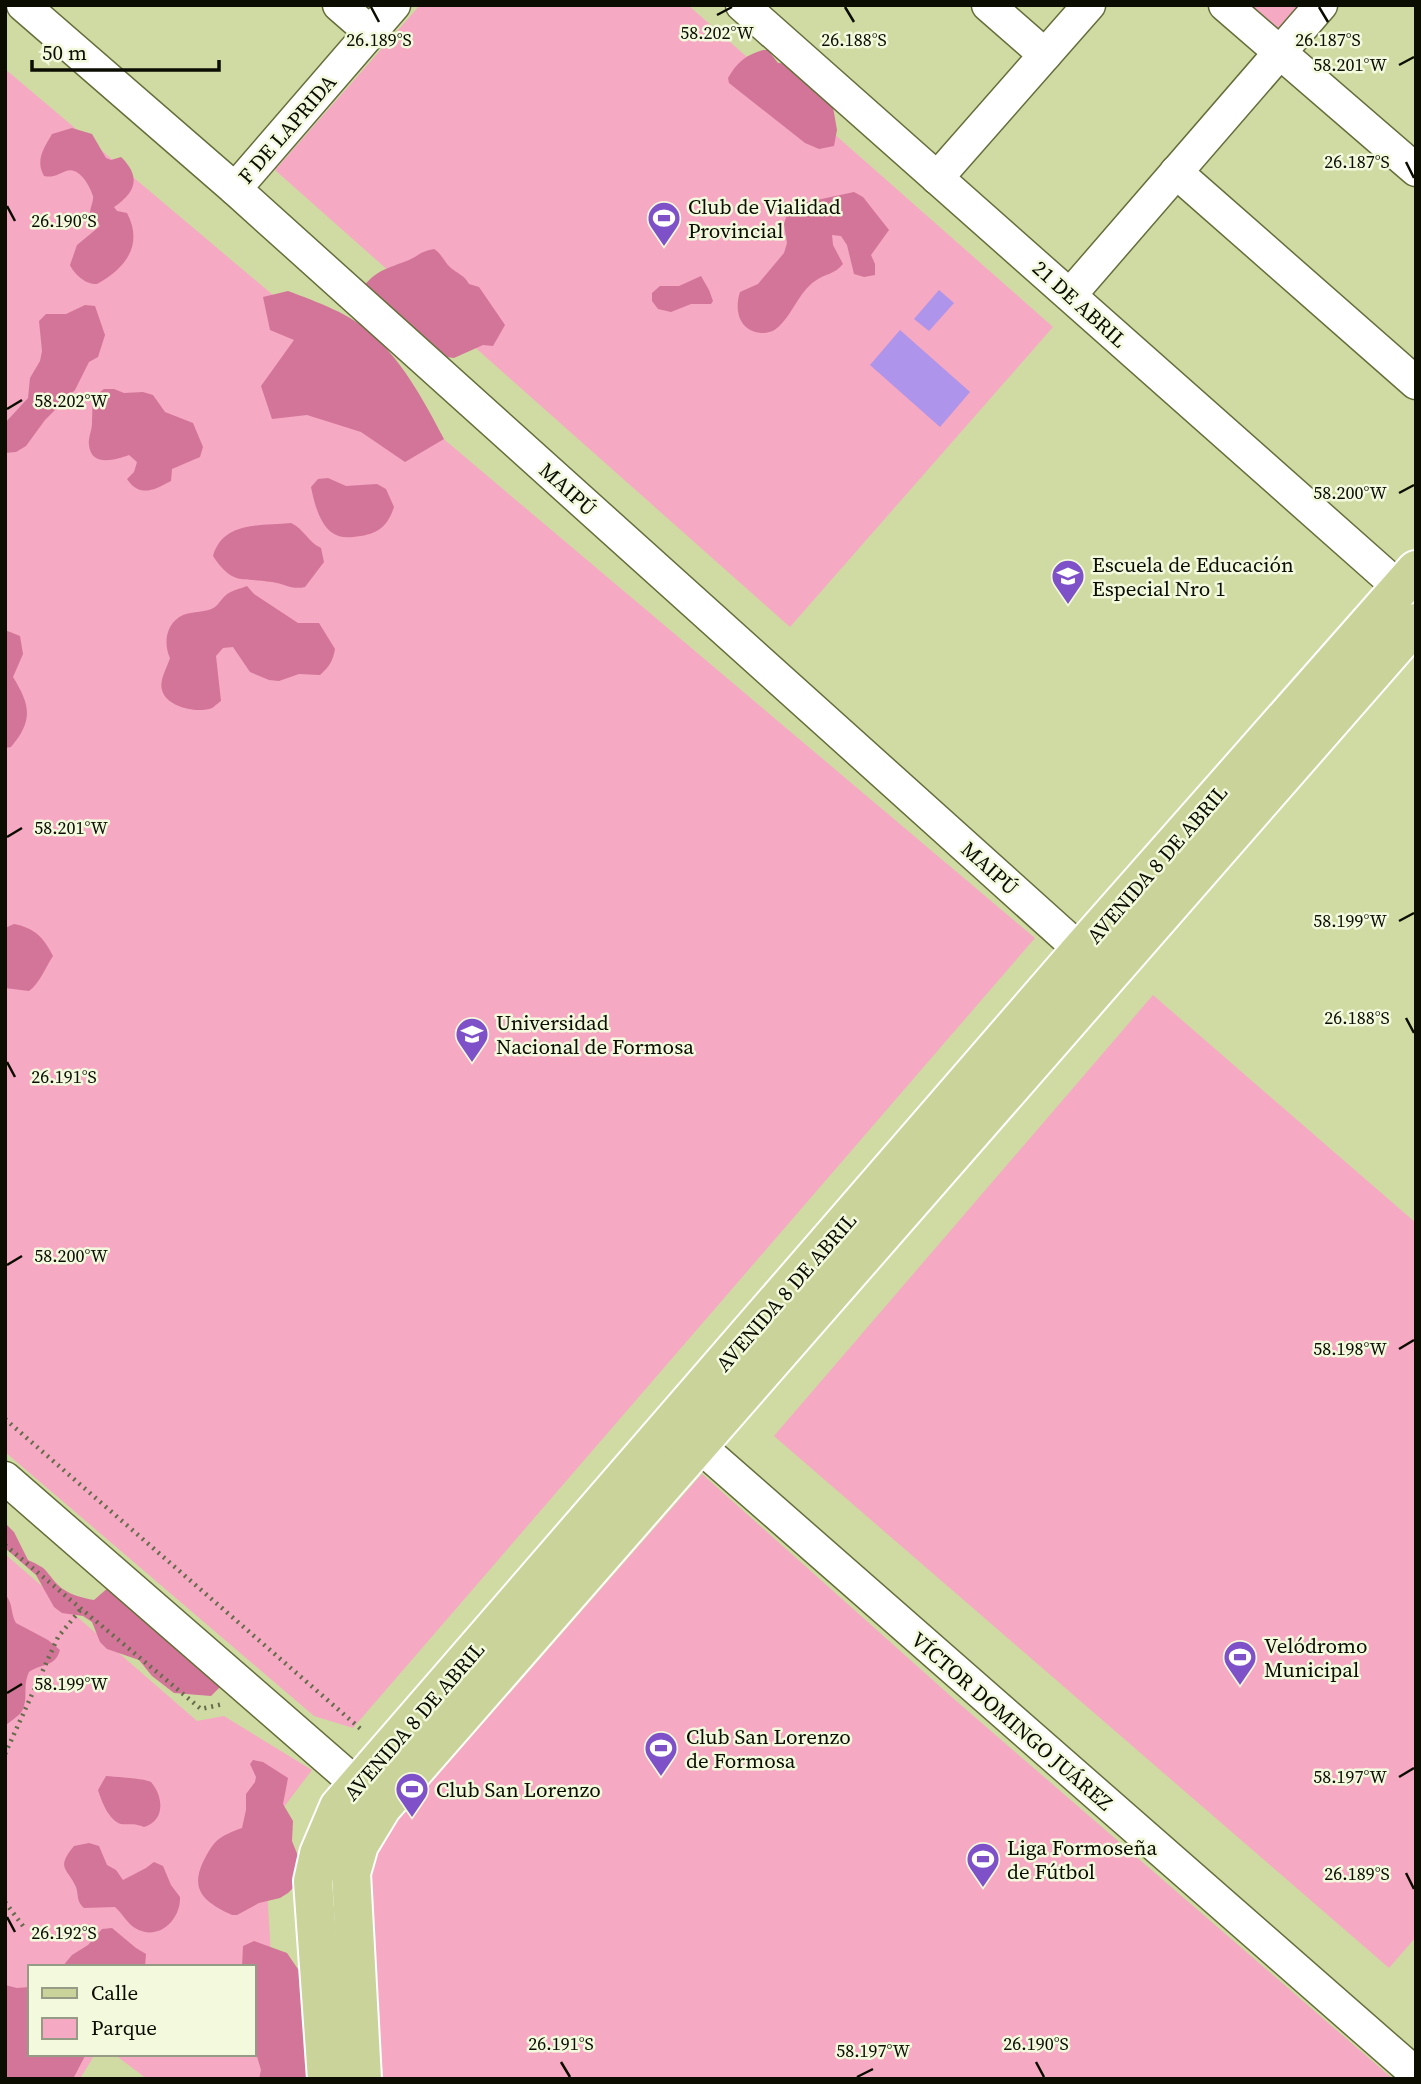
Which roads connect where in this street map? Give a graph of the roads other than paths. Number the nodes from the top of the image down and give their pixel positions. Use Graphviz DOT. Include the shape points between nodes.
graph roads {
  1 [pos="23,5"];
  2 [pos="339,5"];
  3 [pos="394,5"];
  4 [pos="742,5"];
  5 [pos="988,5"];
  6 [pos="1089,5"];
  7 [pos="1226,5"];
  8 [pos="1321,5"];
  9 [pos="370,32"];
  10 [pos="1280,52"];
  11 [pos="1045,55"];
  12 [pos="1416,170"];
  13 [pos="1176,172"];
  14 [pos="937,178"];
  15 [pos="234,190"];
  16 [pos="1070,295"];
  17 [pos="1416,383"];
  18 [pos="1410,588"];
  19 [pos="1416,623"];
  20 [pos="1081,950"];
  21 [pos="1110,976"];
  22 [pos="685,1435"];
  23 [pos="5,1478"];
  24 [pos="371,1796"];
  25 [pos="1416,2074"];
  26 [pos="327,2079"];
  27 [pos="362,2079"];
  1 -- 15 [label="street, MAIPÚ"];
  2 -- 9 [label="street"];
  3 -- 9 [label="street, F DE LAPRIDA"];
  4 -- 14 [label="street, 21 DE ABRIL"];
  5 -- 11 [label="street"];
  6 -- 11 [label="street"];
  7 -- 10 [label="street"];
  8 -- 10 [label="street"];
  9 -- 15 [label="street, F DE LAPRIDA"];
  10 -- 12 [label="street"];
  10 -- 13 [label="street"];
  11 -- 14 [label="street"];
  13 -- 16 [label="street"];
  13 -- 17 [label="street"];
  14 -- 16 [label="street, 21 DE ABRIL"];
  15 -- 20 [label="street, MAIPÚ"];
  16 -- 18 [label="street, 21 DE ABRIL"];
  18 -- 20 [label="main road, AVENIDA 8 DE ABRIL"];
  19 -- 21 [label="main road, AVENIDA 8 DE ABRIL"];
  20 -- 21 [label="street, MAIPÚ"];
  20 -- 22 [label="main road, AVENIDA 8 DE ABRIL"];
  21 -- 22 [label="main road, AVENIDA 8 DE ABRIL"];
  22 -- 24 [label="main road, AVENIDA 8 DE ABRIL"];
  22 -- 24 [label="main road, AVENIDA 8 DE ABRIL" via="387,1752"];
  22 -- 25 [label="street, VÍCTOR DOMINGO JUÁREZ"];
  23 -- 24 [label="street"];
  24 -- 26 [label="main road, AVENIDA 8 DE ABRIL" via="339,1807 313,1881"];
  24 -- 27 [label="main road, AVENIDA 8 DE ABRIL" via="351,1873"];
}
